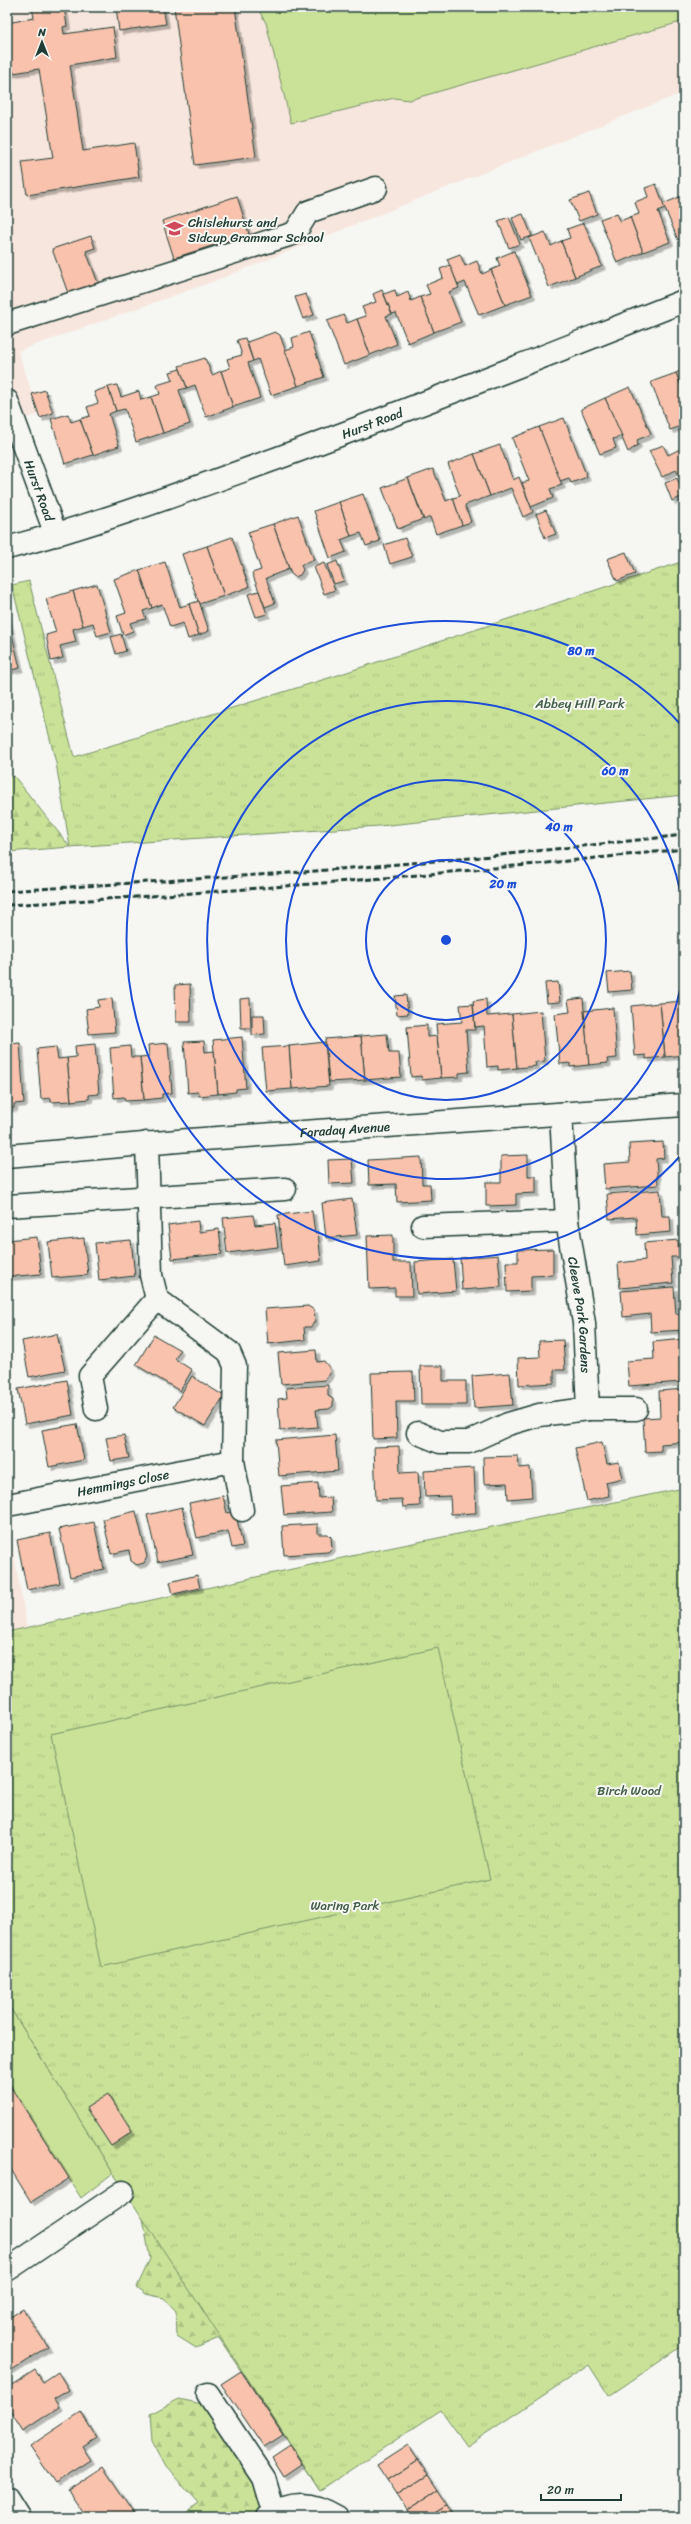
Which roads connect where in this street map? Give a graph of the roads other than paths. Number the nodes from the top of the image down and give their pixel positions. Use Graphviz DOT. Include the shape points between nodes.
graph roads {
  1 [pos="376,188"];
  2 [pos="684,301"];
  3 [pos="7,324"];
  4 [pos="7,401"];
  5 [pos="56,535"];
  6 [pos="7,548"];
  7 [pos="684,1105"];
  8 [pos="561,1114"];
  9 [pos="147,1143"];
  10 [pos="7,1156"];
  11 [pos="285,1189"];
  12 [pos="149,1197"];
  13 [pos="7,1206"];
  14 [pos="567,1221"];
  15 [pos="423,1226"];
  16 [pos="157,1299"];
  17 [pos="96,1408"];
  18 [pos="588,1409"];
  19 [pos="636,1409"];
  20 [pos="418,1433"];
  21 [pos="233,1461"];
  22 [pos="14,1504"];
  23 [pos="242,1510"];
  24 [pos="122,2192"];
  25 [pos="7,2270"];
  26 [pos="208,2394"];
  27 [pos="7,2498"];
  28 [pos="271,2515"];
  29 [pos="19,2517"];
  30 [pos="337,2517"];
  1 -- 3 [label="street" via="308,212 295,233"];
  2 -- 5 [label="street, Hurst Road" via="352,430 178,494"];
  4 -- 5 [label="street, Hurst Road"];
  5 -- 6 [label="street, Hurst Road"];
  7 -- 8 [label="street, Faraday Avenue"];
  8 -- 9 [label="street, Faraday Avenue"];
  8 -- 14 [label="street, Cleeve Park Gardens"];
  9 -- 10 [label="street, Faraday Avenue"];
  9 -- 12 [label="street"];
  11 -- 12 [label="street"];
  12 -- 13 [label="street"];
  12 -- 16 [label="street" via="150,1275"];
  14 -- 15 [label="street"];
  14 -- 18 [label="street, Cleeve Park Gardens" via="584,1323"];
  16 -- 17 [label="street" via="90,1376"];
  16 -- 21 [label="street" via="229,1352 235,1366"];
  18 -- 19 [label="street"];
  18 -- 20 [label="street" via="539,1415 508,1424 469,1442 440,1442"];
  21 -- 22 [label="street, Hemmings Close"];
  21 -- 23 [label="street"];
  24 -- 25 [label="street"];
  26 -- 28 [label="street" via="264,2478"];
  27 -- 29 [label="street"];
  28 -- 30 [label="street" via="297,2504 321,2507"];
}
